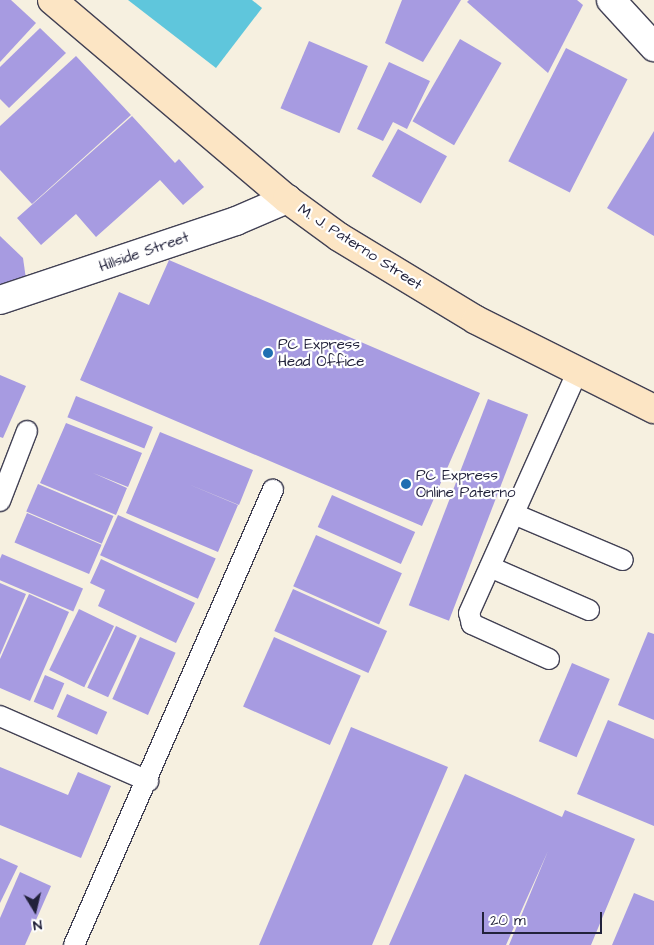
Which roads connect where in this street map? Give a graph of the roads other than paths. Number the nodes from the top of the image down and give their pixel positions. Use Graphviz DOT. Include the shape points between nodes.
graph roads {
  1 [pos="52,0"];
  2 [pos="612,0"];
  3 [pos="654,47"];
  4 [pos="287,199"];
  5 [pos="0,300"];
  6 [pos="577,373"];
  7 [pos="654,409"];
  8 [pos="27,431"];
  9 [pos="273,490"];
  10 [pos="0,501"];
  11 [pos="514,514"];
  12 [pos="623,560"];
  13 [pos="490,567"];
  14 [pos="589,610"];
  15 [pos="549,659"];
  16 [pos="0,716"];
  17 [pos="148,780"];
  18 [pos="74,945"];
  1 -- 4 [label="main road, M. J. Paterno Street"];
  2 -- 3 [label="street"];
  4 -- 5 [label="street, Hillside Street" via="236,221"];
  4 -- 6 [label="main road, M. J. Paterno Street" via="339,237 467,315"];
  6 -- 7 [label="main road, M. J. Paterno Street"];
  6 -- 11 [label="lane"];
  8 -- 10 [label="lane"];
  9 -- 17 [label="lane"];
  11 -- 12 [label="lane"];
  11 -- 13 [label="lane"];
  13 -- 14 [label="lane"];
  13 -- 15 [label="lane" via="468,613 472,624"];
  16 -- 17 [label="lane"];
  17 -- 18 [label="lane"];
}
